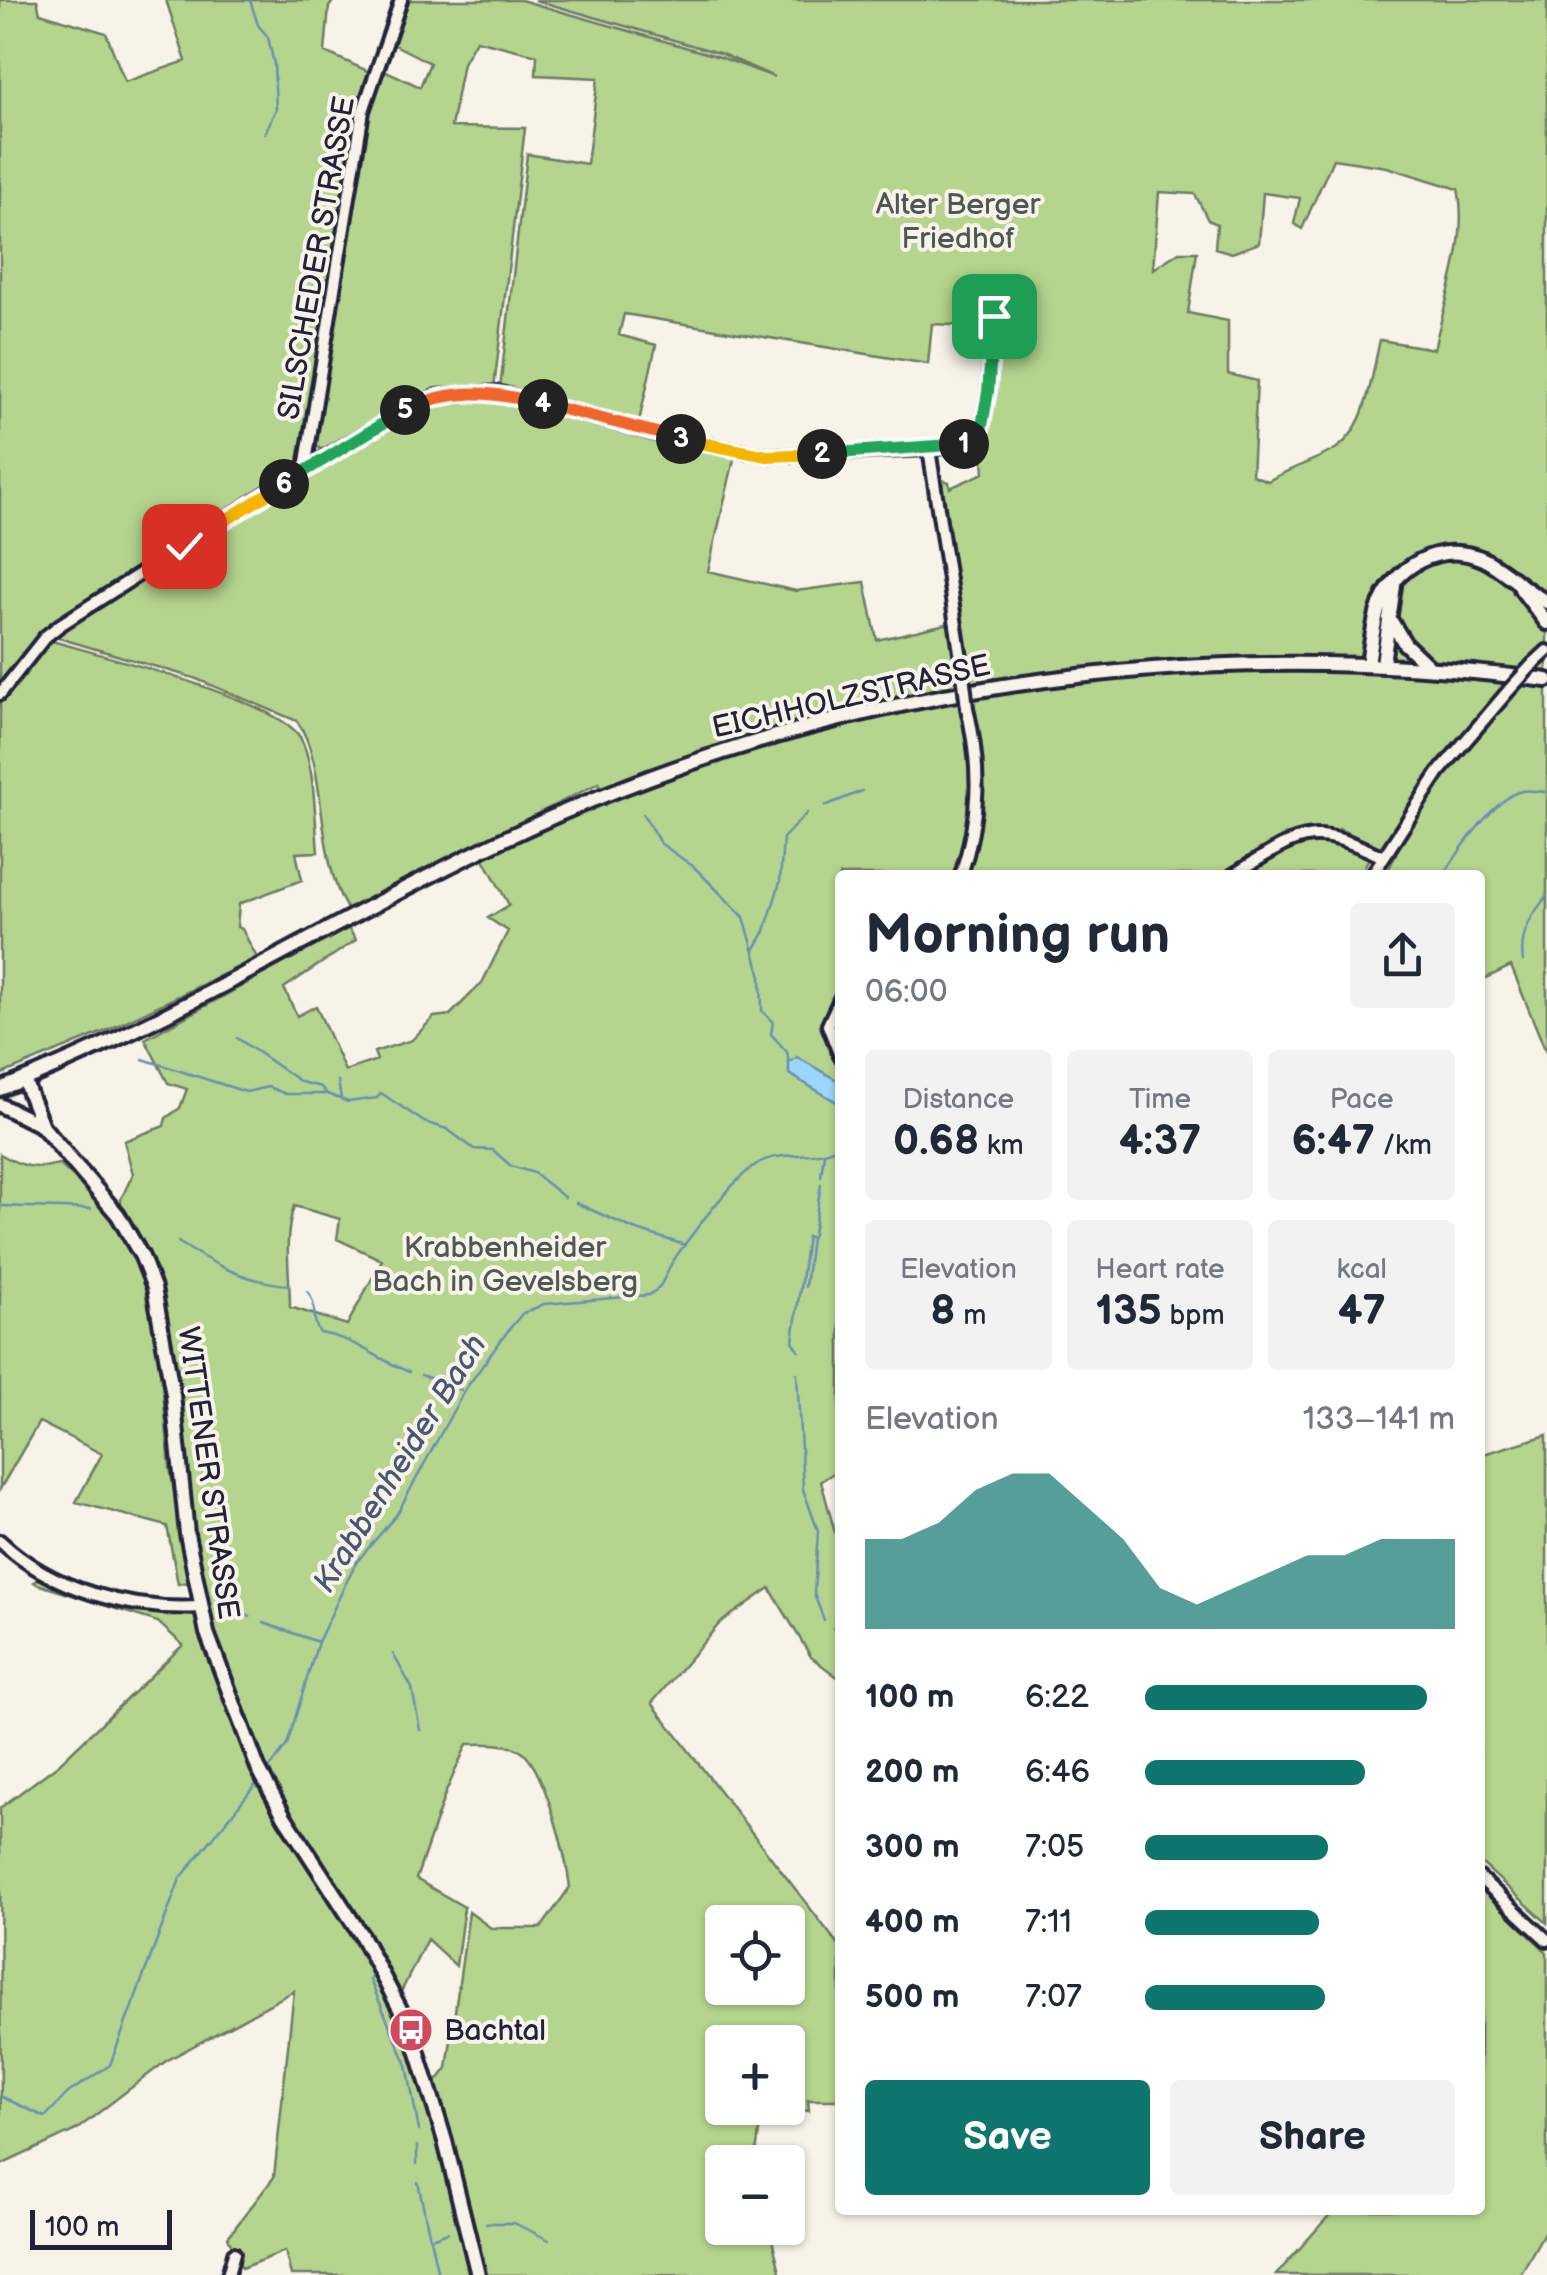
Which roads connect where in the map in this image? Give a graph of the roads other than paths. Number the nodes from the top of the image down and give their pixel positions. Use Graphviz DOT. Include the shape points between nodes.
graph roads {
  1 [pos="401,0"];
  2 [pos="994,294"];
  3 [pos="929,450"];
  4 [pos="304,469"];
  5 [pos="1517,582"];
  6 [pos="1394,584"];
  7 [pos="1545,603"];
  8 [pos="1388,617"];
  9 [pos="1547,623"];
  10 [pos="1547,651"];
  11 [pos="1376,663"];
  12 [pos="1428,666"];
  13 [pos="1547,680"];
  14 [pos="0,694"];
  15 [pos="1383,856"];
  16 [pos="962,870"];
  17 [pos="1241,870"];
  18 [pos="1375,870"];
  19 [pos="835,1010"];
  20 [pos="835,1043"];
  21 [pos="24,1080"];
  22 [pos="0,1089"];
  23 [pos="0,1105"];
  24 [pos="42,1126"];
  25 [pos="0,1541"];
  26 [pos="200,1607"];
  27 [pos="1485,1883"];
  28 [pos="1547,1940"];
  29 [pos="234,2253"];
  30 [pos="228,2275"];
  31 [pos="478,2275"];
  1 -- 4 [label="street, SILSCHEDER STRASSE" via="363,110"];
  2 -- 3 [label="street" via="979,442"];
  3 -- 4 [label="street" via="767,456 497,392 472,392 429,399"];
  3 -- 16 [label="street, bridge" via="980,789"];
  4 -- 14 [label="street" via="60,625"];
  5 -- 6 [label="main road" via="1488,561 1452,552 1418,560"];
  5 -- 7 [label="main road"];
  5 -- 9 [label="main road"];
  6 -- 8 [label="main road"];
  6 -- 11 [label="main road" via="1378,610"];
  8 -- 11 [label="main road"];
  8 -- 12 [label="main road"];
  10 -- 15 [label="street, bridge" via="1439,772"];
  11 -- 12 [label="main road, EICHHOLZSTRASSE"];
  11 -- 21 [label="main road, EICHHOLZSTRASSE" via="1152,666 1032,681 906,703 737,746 536,824 155,1022"];
  12 -- 13 [label="main road, EICHHOLZSTRASSE"];
  15 -- 17 [label="street" via="1320,834 1282,844"];
  15 -- 18 [label="street"];
  19 -- 20 [label="street" via="828,1025"];
  21 -- 22 [label="main road, EICHHOLZSTRASSE"];
  21 -- 24 [label="main road, WITTENER STRASSE"];
  23 -- 24 [label="main road"];
  24 -- 26 [label="main road, WITTENER STRASSE" via="118,1215 154,1288"];
  25 -- 26 [label="street" via="32,1568 81,1590 161,1610"];
  26 -- 31 [label="main road, WITTENER STRASSE" via="258,1768 412,2030"];
  27 -- 28 [label="street"];
  29 -- 30 [label="street"];
}
